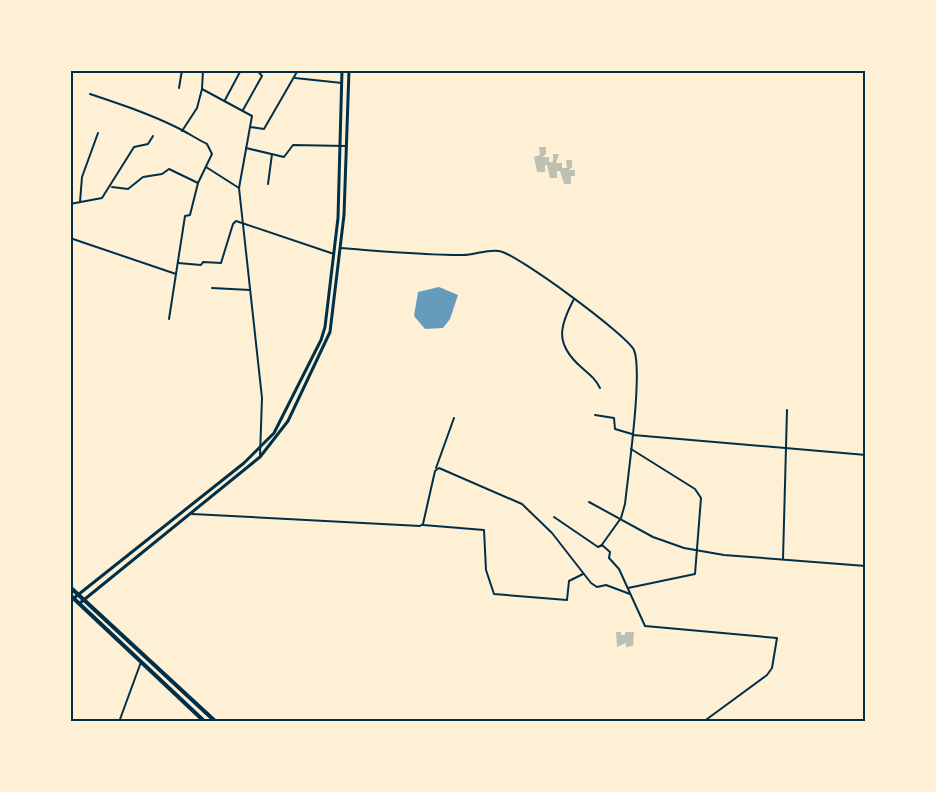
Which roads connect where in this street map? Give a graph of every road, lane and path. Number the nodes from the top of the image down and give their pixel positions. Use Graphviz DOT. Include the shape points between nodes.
graph roads {
  1 [pos="182,70"];
  2 [pos="193,70"];
  3 [pos="241,70"];
  4 [pos="257,70"];
  5 [pos="298,70"];
  6 [pos="342,70"];
  7 [pos="349,70"];
  8 [pos="203,71"];
  9 [pos="295,78"];
  10 [pos="342,83"];
  11 [pos="179,88"];
  12 [pos="202,88"];
  13 [pos="90,94"];
  14 [pos="225,100"];
  15 [pos="243,110"];
  16 [pos="250,127"];
  17 [pos="182,131"];
  18 [pos="98,133"];
  19 [pos="153,136"];
  20 [pos="339,146"];
  21 [pos="348,146"];
  22 [pos="246,148"];
  23 [pos="272,154"];
  24 [pos="206,167"];
  25 [pos="198,183"];
  26 [pos="268,184"];
  27 [pos="111,186"];
  28 [pos="239,188"];
  29 [pos="80,202"];
  30 [pos="70,204"];
  31 [pos="244,222"];
  32 [pos="70,238"];
  33 [pos="340,248"];
  34 [pos="334,254"];
  35 [pos="178,263"];
  36 [pos="332,267"];
  37 [pos="338,267"];
  38 [pos="177,274"];
  39 [pos="212,288"];
  40 [pos="250,290"];
  41 [pos="574,299"];
  42 [pos="169,319"];
  43 [pos="600,388"];
  44 [pos="787,410"];
  45 [pos="595,415"];
  46 [pos="454,418"];
  47 [pos="633,434"];
  48 [pos="260,447"];
  49 [pos="631,449"];
  50 [pos="787,449"];
  51 [pos="866,455"];
  52 [pos="260,458"];
  53 [pos="436,468"];
  54 [pos="589,502"];
  55 [pos="192,514"];
  56 [pos="554,517"];
  57 [pos="621,518"];
  58 [pos="422,525"];
  59 [pos="602,546"];
  60 [pos="698,551"];
  61 [pos="783,559"];
  62 [pos="866,566"];
  63 [pos="583,574"];
  64 [pos="70,587"];
  65 [pos="628,588"];
  66 [pos="630,594"];
  67 [pos="79,595"];
  68 [pos="72,597"];
  69 [pos="84,599"];
  70 [pos="80,603"];
  71 [pos="141,662"];
  72 [pos="119,722"];
  73 [pos="205,722"];
  74 [pos="216,722"];
  75 [pos="703,722"];
  1 -- 11 [label="street"];
  2 -- 8 [label="street"];
  3 -- 14 [label="street"];
  4 -- 15 [label="street" via="262,76"];
  5 -- 9 [label="street"];
  6 -- 10 [label="street"];
  7 -- 21 [label="street"];
  8 -- 12 [label="street"];
  9 -- 10 [label="street"];
  9 -- 16 [label="street" via="264,129"];
  10 -- 20 [label="street"];
  12 -- 14 [label="street"];
  12 -- 17 [label="street" via="199,103"];
  13 -- 17 [label="street" via="131,106"];
  14 -- 15 [label="street"];
  15 -- 16 [label="street" via="252,116"];
  16 -- 22 [label="street"];
  17 -- 24 [label="street" via="208,145 212,155"];
  18 -- 29 [label="street" via="82,177"];
  19 -- 27 [label="street" via="148,144 134,147"];
  20 -- 21 [label="street"];
  20 -- 23 [label="street" via="292,145 286,156"];
  20 -- 34 [label="street"];
  21 -- 33 [label="street"];
  22 -- 23 [label="street"];
  22 -- 28 [label="street"];
  23 -- 26 [label="street"];
  24 -- 25 [label="street"];
  24 -- 28 [label="street"];
  25 -- 27 [label="street" via="169,169 142,177 128,189"];
  25 -- 35 [label="street" via="190,215 185,216"];
  27 -- 29 [label="street" via="99,200"];
  28 -- 31 [label="street"];
  29 -- 30 [label="street"];
  31 -- 34 [label="street"];
  31 -- 35 [label="street" via="233,224 221,263"];
  31 -- 40 [label="street"];
  32 -- 38 [label="street"];
  33 -- 37 [label="street"];
  33 -- 41 [label="street" via="463,255 504,252"];
  34 -- 36 [label="street"];
  35 -- 38 [label="street"];
  36 -- 37 [label="street"];
  36 -- 48 [label="street" via="321,340 279,424"];
  37 -- 52 [label="street" via="331,327 324,350 285,426"];
  38 -- 42 [label="street"];
  39 -- 40 [label="street"];
  40 -- 48 [label="street" via="262,398"];
  41 -- 43 [label="street" via="561,324 561,336 573,358"];
  41 -- 47 [label="street" via="634,349"];
  44 -- 50 [label="street"];
  45 -- 47 [label="street" via="614,418 615,429"];
  46 -- 53 [label="street"];
  47 -- 49 [label="street"];
  47 -- 50 [label="street"];
  48 -- 52 [label="street"];
  48 -- 67 [label="street"];
  49 -- 57 [label="street"];
  49 -- 60 [label="street" via="700,494"];
  50 -- 51 [label="street"];
  50 -- 61 [label="street"];
  52 -- 55 [label="street"];
  53 -- 58 [label="street"];
  53 -- 63 [label="street" via="522,504 552,533"];
  54 -- 57 [label="street"];
  55 -- 58 [label="street"];
  55 -- 69 [label="street"];
  56 -- 59 [label="street" via="598,548"];
  57 -- 59 [label="street"];
  57 -- 60 [label="street" via="661,540"];
  58 -- 63 [label="street" via="484,530 486,570 494,594 567,600 569,580"];
  59 -- 65 [label="street" via="610,552 609,558"];
  60 -- 61 [label="street"];
  60 -- 65 [label="street" via="697,572 693,576"];
  61 -- 62 [label="street"];
  63 -- 66 [label="street" via="596,586 606,585"];
  64 -- 67 [label="main road"];
  65 -- 66 [label="street"];
  66 -- 75 [label="street" via="642,622 651,628 777,638 772,668 767,675"];
  67 -- 68 [label="street"];
  67 -- 69 [label="main road"];
  68 -- 70 [label="main road"];
  69 -- 70 [label="street"];
  69 -- 74 [label="main road"];
  70 -- 71 [label="main road"];
  71 -- 72 [label="street"];
  71 -- 73 [label="main road"];
}
